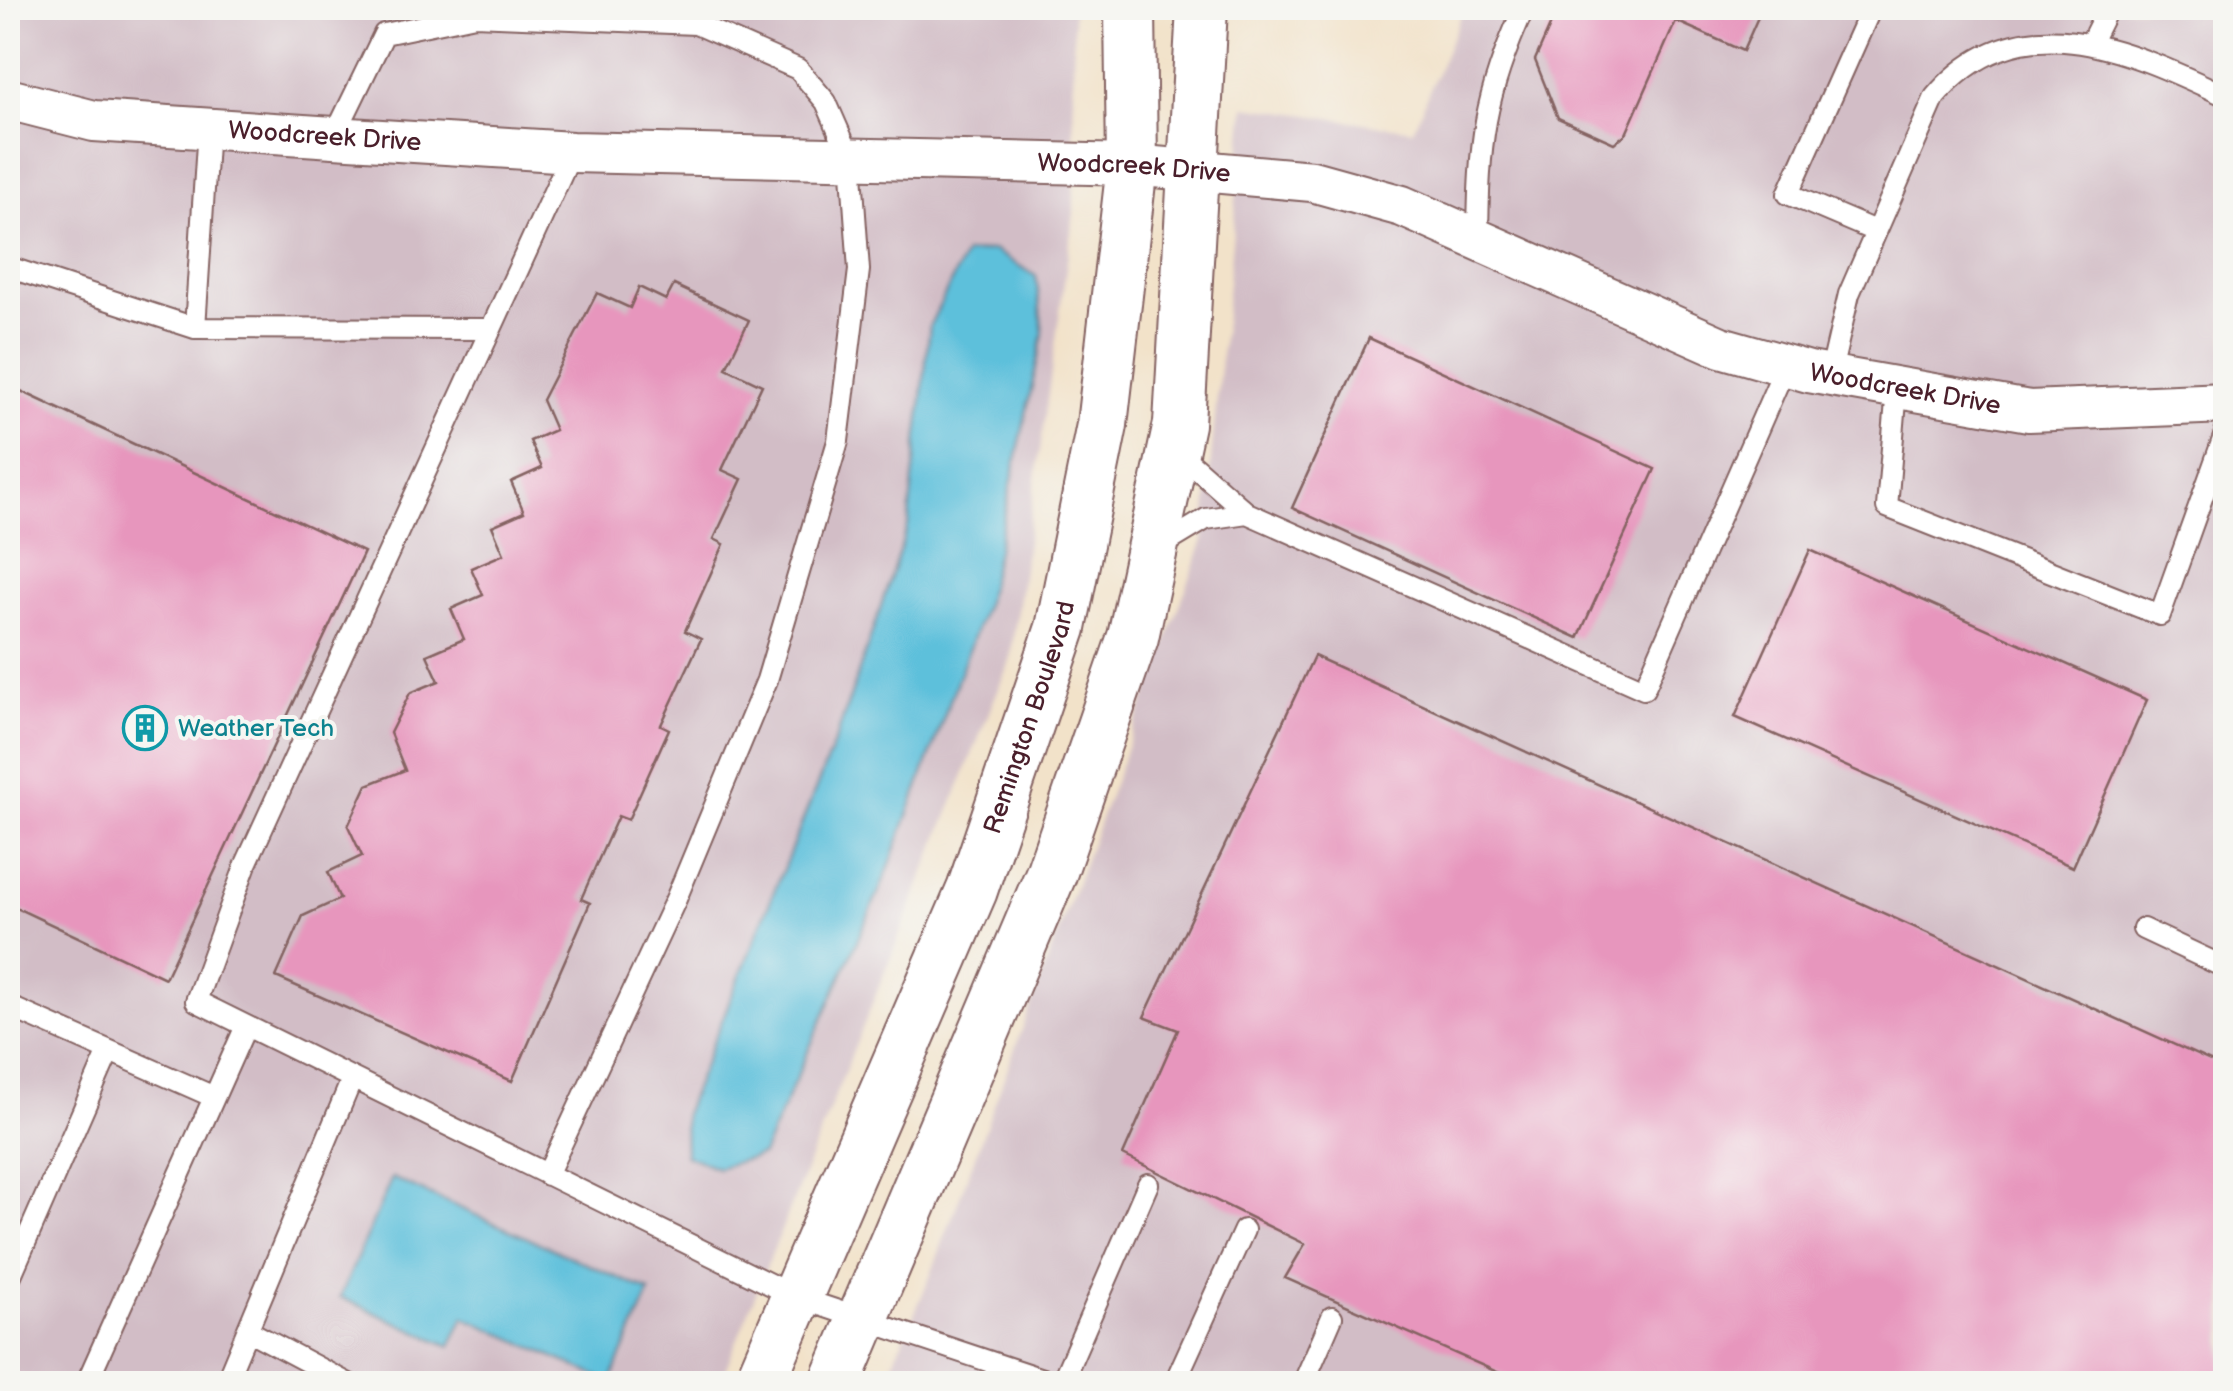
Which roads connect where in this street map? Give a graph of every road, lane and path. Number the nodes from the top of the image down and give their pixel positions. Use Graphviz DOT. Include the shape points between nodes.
graph roads {
  1 [pos="1130,8"];
  2 [pos="1202,8"];
  3 [pos="1524,8"];
  4 [pos="1871,8"];
  5 [pos="2108,8"];
  6 [pos="2093,38"];
  7 [pos="2226,96"];
  8 [pos="8,99"];
  9 [pos="208,128"];
  10 [pos="334,137"];
  11 [pos="572,152"];
  12 [pos="852,158"];
  13 [pos="1132,165"];
  14 [pos="1196,169"];
  15 [pos="1875,232"];
  16 [pos="1478,240"];
  17 [pos="8,267"];
  18 [pos="195,328"];
  19 [pos="491,329"];
  20 [pos="1786,365"];
  21 [pos="1830,376"];
  22 [pos="1897,389"];
  23 [pos="2226,402"];
  24 [pos="2226,431"];
  25 [pos="1174,448"];
  26 [pos="1247,514"];
  27 [pos="1152,552"];
  28 [pos="2143,930"];
  29 [pos="2226,968"];
  30 [pos="8,1006"];
  31 [pos="246,1026"];
  32 [pos="110,1051"];
  33 [pos="352,1079"];
  34 [pos="214,1098"];
  35 [pos="547,1176"];
  36 [pos="1148,1184"];
  37 [pos="1244,1230"];
  38 [pos="8,1282"];
  39 [pos="796,1297"];
  40 [pos="1332,1317"];
  41 [pos="862,1321"];
  42 [pos="250,1332"];
  43 [pos="86,1384"];
  44 [pos="225,1384"];
  45 [pos="349,1384"];
  46 [pos="759,1384"];
  47 [pos="835,1384"];
  48 [pos="1059,1384"];
  49 [pos="1174,1384"];
  50 [pos="1303,1384"];
  1 -- 13 [label="street, Remington Boulevard"];
  2 -- 14 [label="street"];
  3 -- 16 [label="lane" via="1495,72 1480,137"];
  4 -- 15 [label="lane" via="1788,194"];
  5 -- 6 [label="lane"];
  6 -- 7 [label="lane"];
  6 -- 15 [label="lane" via="2038,26 2010,30 1953,70"];
  8 -- 9 [label="street, Woodcreek Drive" via="94,121"];
  9 -- 10 [label="street, Woodcreek Drive"];
  9 -- 18 [label="lane"];
  10 -- 11 [label="street, Woodcreek Drive"];
  10 -- 12 [label="lane" via="384,34 475,16 696,24 798,68 826,102"];
  11 -- 12 [label="street, Woodcreek Drive"];
  11 -- 19 [label="lane"];
  12 -- 13 [label="street, Woodcreek Drive"];
  12 -- 35 [label="lane" via="859,270 838,441 773,662 676,898"];
  13 -- 14 [label="street, Woodcreek Drive"];
  13 -- 39 [label="street, Remington Boulevard" via="1102,424 1061,628 972,890"];
  14 -- 16 [label="street, Woodcreek Drive" via="1312,181 1402,206"];
  14 -- 25 [label="street"];
  15 -- 21 [label="lane" via="1849,294"];
  16 -- 20 [label="street, Woodcreek Drive" via="1705,340"];
  17 -- 18 [label="lane"];
  18 -- 19 [label="lane"];
  19 -- 31 [label="lane" via="246,864 196,1002"];
  20 -- 21 [label="street, Woodcreek Drive"];
  20 -- 26 [label="lane" via="1644,689"];
  21 -- 22 [label="street, Woodcreek Drive"];
  22 -- 23 [label="street, Woodcreek Drive" via="2028,412"];
  22 -- 24 [label="lane" via="1887,506 2160,615"];
  25 -- 26 [label="lane"];
  25 -- 27 [label="street"];
  26 -- 27 [label="lane" via="1206,519"];
  27 -- 41 [label="street" via="1132,636 1050,874"];
  28 -- 29 [label="lane"];
  30 -- 32 [label="lane"];
  31 -- 33 [label="lane"];
  31 -- 34 [label="lane"];
  32 -- 34 [label="lane"];
  32 -- 38 [label="lane"];
  33 -- 35 [label="lane"];
  33 -- 42 [label="lane"];
  34 -- 43 [label="lane"];
  35 -- 39 [label="lane"];
  36 -- 48 [label="lane"];
  37 -- 49 [label="lane"];
  39 -- 41 [label="lane"];
  39 -- 46 [label="street, Remington Boulevard"];
  40 -- 50 [label="lane"];
  41 -- 47 [label="street"];
  41 -- 48 [label="lane"];
  42 -- 44 [label="lane"];
  42 -- 45 [label="lane"];
}
